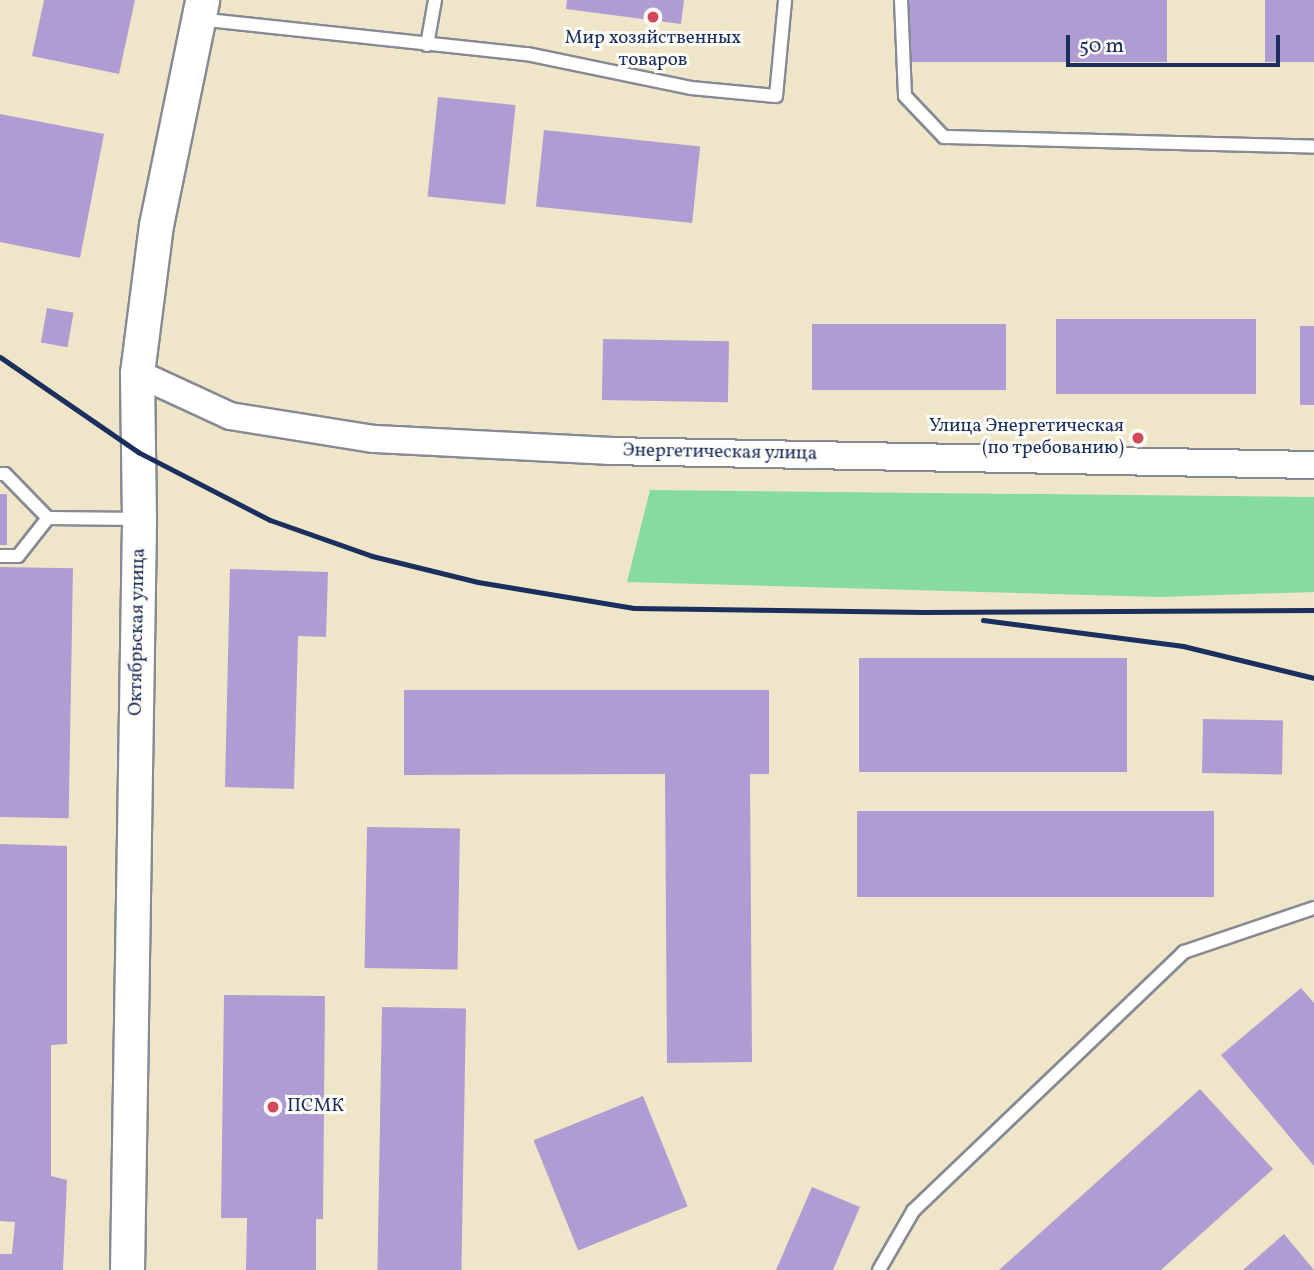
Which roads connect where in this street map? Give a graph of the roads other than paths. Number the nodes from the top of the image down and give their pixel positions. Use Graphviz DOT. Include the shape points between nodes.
graph roads {
  1 [pos="435,0"];
  2 [pos="785,0"];
  3 [pos="901,0"];
  4 [pos="200,9"];
  5 [pos="427,45"];
  6 [pos="1314,146"];
  7 [pos="137,373"];
  8 [pos="1314,465"];
  9 [pos="0,474"];
  10 [pos="48,518"];
  11 [pos="139,519"];
  12 [pos="0,556"];
  13 [pos="1314,908"];
  14 [pos="127,1270"];
  15 [pos="879,1270"];
  1 -- 5 [label="lane"];
  2 -- 5 [label="lane" via="776,96 691,88 527,54"];
  3 -- 6 [label="lane" via="905,96 944,137"];
  4 -- 5 [label="lane"];
  4 -- 7 [label="street, Октябрьская улица" via="156,225"];
  7 -- 8 [label="street, Энергетическая улица" via="230,416 374,439 609,450"];
  7 -- 11 [label="street, Октябрьская улица"];
  9 -- 10 [label="lane"];
  10 -- 11 [label="lane"];
  10 -- 12 [label="lane" via="18,556"];
  11 -- 14 [label="street, Октябрьская улица"];
  13 -- 15 [label="lane" via="1184,952 913,1211"];
}
